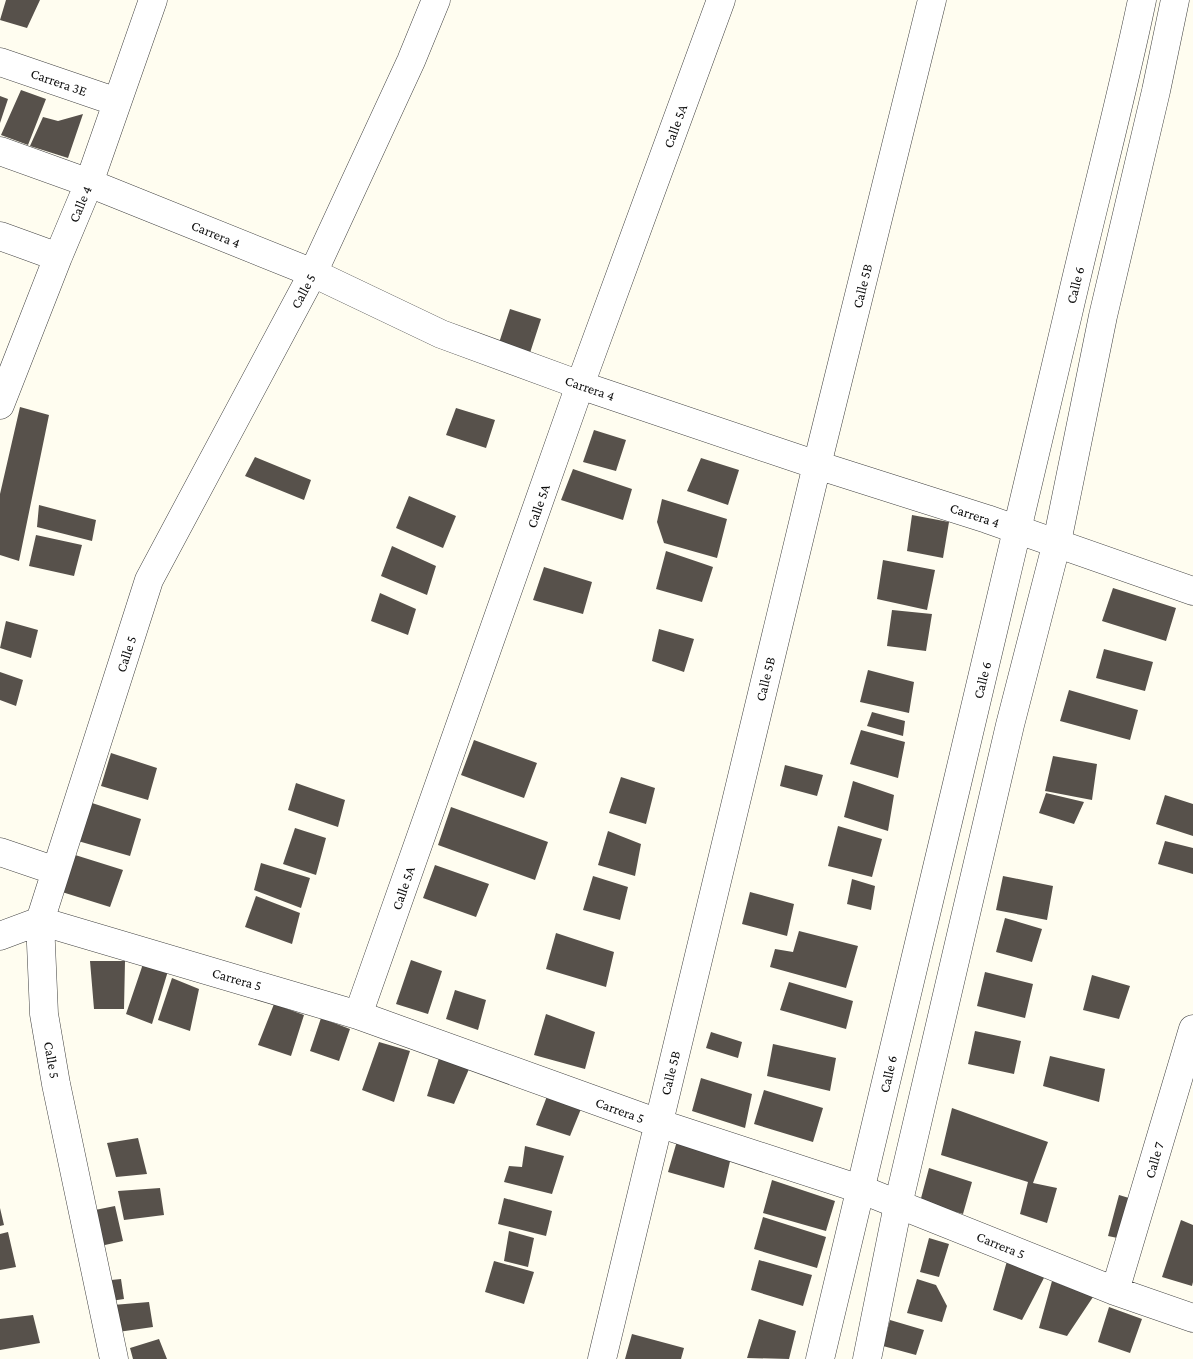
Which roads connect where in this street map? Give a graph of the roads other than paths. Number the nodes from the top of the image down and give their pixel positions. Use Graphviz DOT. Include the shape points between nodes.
graph roads {
  1 [pos="153,0"];
  2 [pos="436,0"];
  3 [pos="721,0"];
  4 [pos="932,0"];
  5 [pos="1142,0"];
  6 [pos="1175,0"];
  7 [pos="0,62"];
  8 [pos="1125,83"];
  9 [pos="1156,91"];
  10 [pos="118,102"];
  11 [pos="0,151"];
  12 [pos="89,183"];
  13 [pos="0,236"];
  14 [pos="58,257"];
  15 [pos="313,273"];
  16 [pos="580,385"];
  17 [pos="0,405"];
  18 [pos="817,465"];
  19 [pos="1018,529"];
  20 [pos="1057,542"];
  21 [pos="1193,591"];
  22 [pos="974,714"];
  23 [pos="1010,725"];
  24 [pos="0,852"];
  25 [pos="56,871"];
  26 [pos="40,921"];
  27 [pos="0,936"];
  28 [pos="358,1014"];
  29 [pos="1193,1028"];
  30 [pos="658,1123"];
  31 [pos="860,1189"];
  32 [pos="898,1205"];
  33 [pos="1116,1291"];
  34 [pos="1193,1318"];
  35 [pos="114,1359"];
  36 [pos="602,1359"];
  37 [pos="820,1359"];
  38 [pos="867,1359"];
  1 -- 10 [label="street, Calle 4"];
  2 -- 15 [label="street, Calle 5"];
  3 -- 16 [label="street, Calle 5A"];
  4 -- 18 [label="street, Calle 5B"];
  5 -- 8 [label="street, Calle 6"];
  6 -- 9 [label="street"];
  7 -- 10 [label="street, Carrera 3E"];
  8 -- 9 [label="street"];
  8 -- 19 [label="street, Calle 6"];
  9 -- 20 [label="street" via="1102,316"];
  10 -- 12 [label="street, Calle 4"];
  11 -- 12 [label="street, Carrera 4"];
  12 -- 14 [label="street, Calle 4"];
  12 -- 15 [label="street, Carrera 4"];
  13 -- 14 [label="street"];
  14 -- 17 [label="street, Calle 4"];
  15 -- 16 [label="street, Carrera 4" via="441,334"];
  15 -- 25 [label="street, Calle 5" via="149,580"];
  16 -- 18 [label="street, Carrera 4"];
  16 -- 28 [label="street, Calle 5A"];
  18 -- 19 [label="street, Carrera 4"];
  18 -- 30 [label="street, Calle 5B"];
  19 -- 20 [label="street, Carrera 4"];
  19 -- 22 [label="street, Calle 6"];
  20 -- 21 [label="street, Carrera 4"];
  20 -- 23 [label="street"];
  22 -- 23 [label="street"];
  22 -- 31 [label="street, Calle 6"];
  23 -- 32 [label="street"];
  24 -- 25 [label="street"];
  25 -- 26 [label="street, Calle 5"];
  26 -- 27 [label="street"];
  26 -- 28 [label="street, Carrera 5"];
  26 -- 35 [label="street, Calle 5" via="44,1014"];
  28 -- 30 [label="street, Carrera 5"];
  29 -- 33 [label="street, Calle 7"];
  30 -- 31 [label="street, Carrera 5"];
  30 -- 36 [label="street, Calle 5B"];
  31 -- 32 [label="street, Carrera 5"];
  31 -- 37 [label="street, Calle 6"];
  32 -- 33 [label="street, Carrera 5"];
  32 -- 38 [label="street"];
  33 -- 34 [label="street, Carrera 5"];
}
